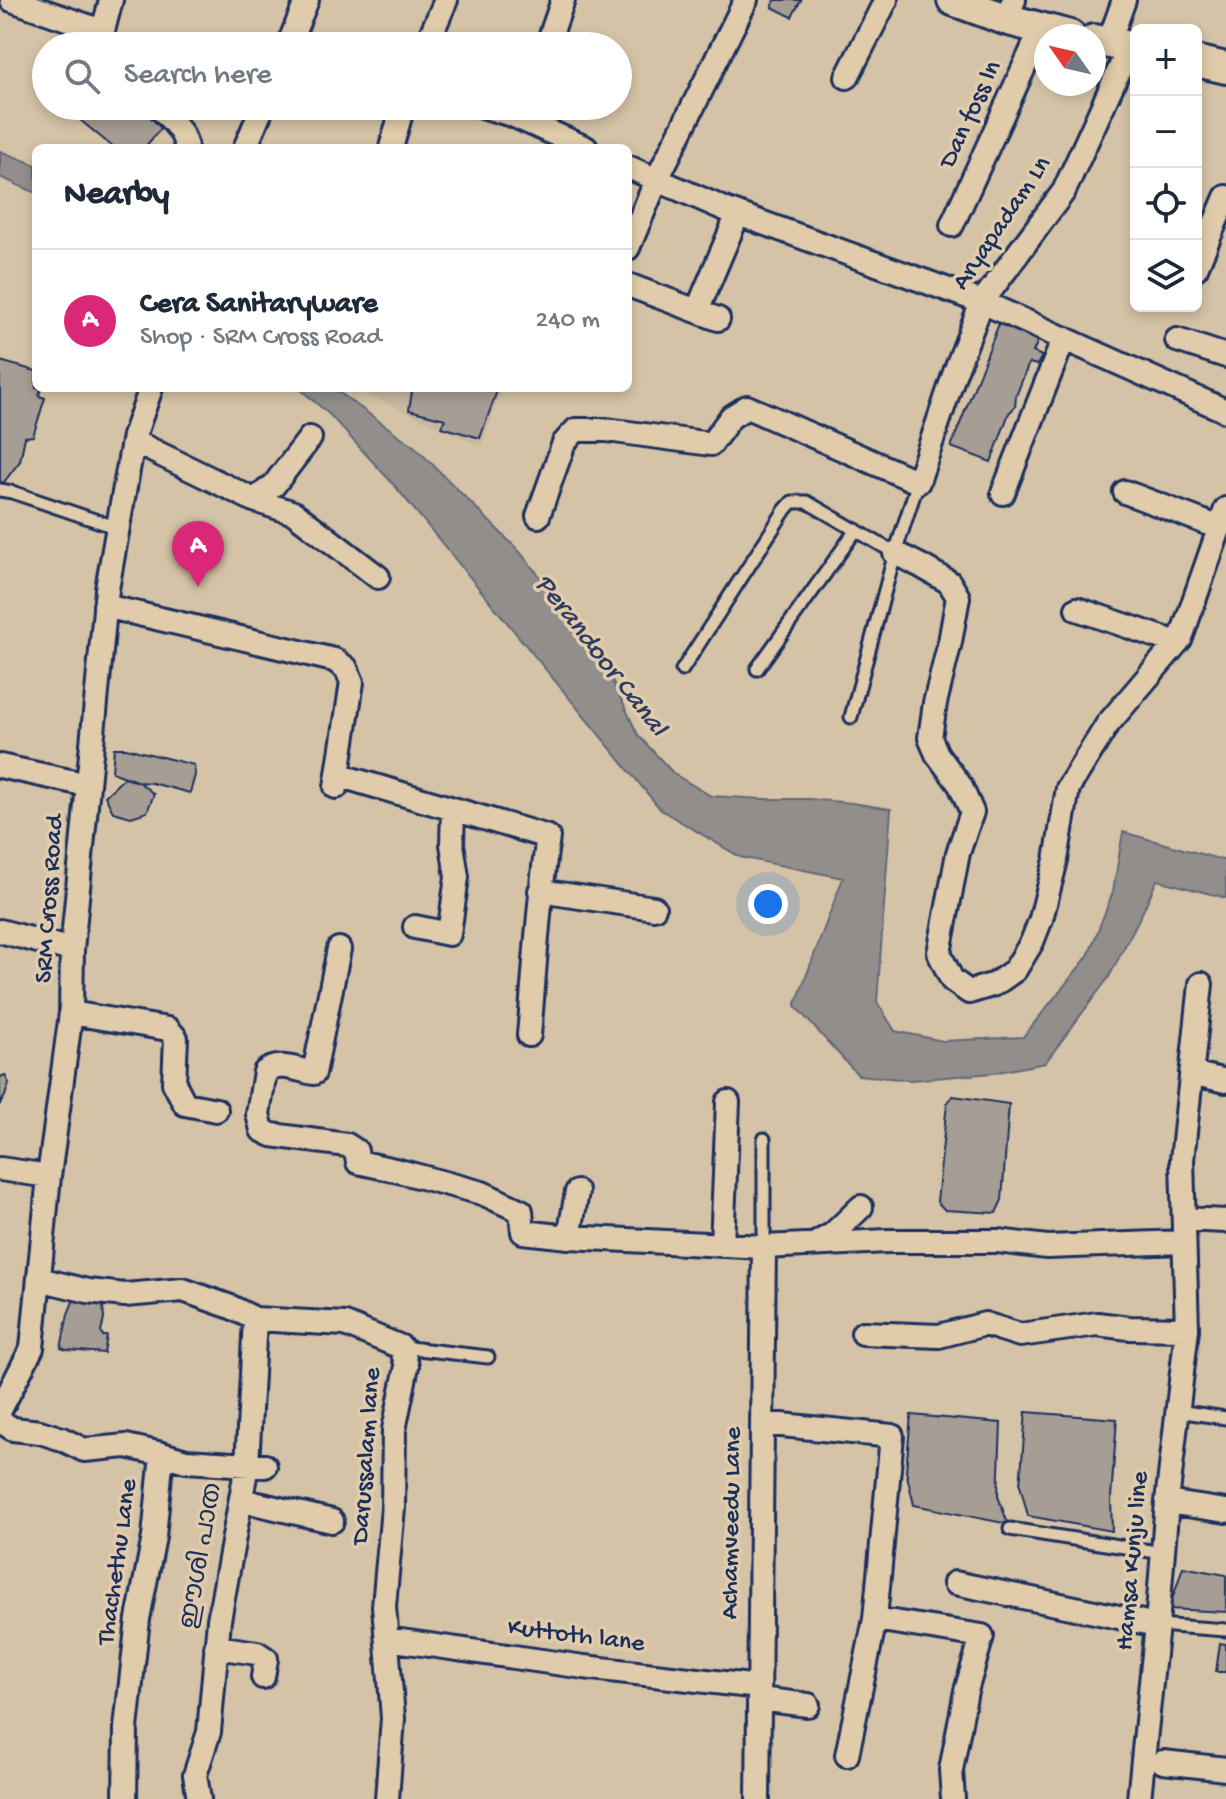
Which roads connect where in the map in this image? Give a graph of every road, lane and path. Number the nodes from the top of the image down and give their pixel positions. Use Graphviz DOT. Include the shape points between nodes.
graph roads {
  1 [pos="12,0"];
  2 [pos="111,0"];
  3 [pos="307,0"];
  4 [pos="446,0"];
  5 [pos="563,0"];
  6 [pos="746,0"];
  7 [pos="886,0"];
  8 [pos="953,0"];
  9 [pos="1124,0"];
  10 [pos="1009,9"];
  11 [pos="1040,24"];
  12 [pos="86,32"];
  13 [pos="102,32"];
  14 [pos="294,32"];
  15 [pos="432,32"];
  16 [pos="552,32"];
  17 [pos="1117,44"];
  18 [pos="1202,62"];
  19 [pos="1226,68"];
  20 [pos="1034,73"];
  21 [pos="847,77"];
  22 [pos="171,120"];
  23 [pos="257,120"];
  24 [pos="399,120"];
  25 [pos="532,120"];
  26 [pos="186,144"];
  27 [pos="247,144"];
  28 [pos="392,144"];
  29 [pos="578,144"];
  30 [pos="632,169"];
  31 [pos="657,179"];
  32 [pos="1226,197"];
  33 [pos="738,214"];
  34 [pos="952,225"];
  35 [pos="632,238"];
  36 [pos="1202,254"];
  37 [pos="632,287"];
  38 [pos="982,302"];
  39 [pos="1064,338"];
  40 [pos="1177,340"];
  41 [pos="1226,356"];
  42 [pos="150,392"];
  43 [pos="1226,411"];
  44 [pos="310,438"];
  45 [pos="133,441"];
  46 [pos="918,482"];
  47 [pos="0,490"];
  48 [pos="1125,492"];
  49 [pos="1003,493"];
  50 [pos="254,500"];
  51 [pos="538,516"];
  52 [pos="1223,519"];
  53 [pos="118,528"];
  54 [pos="856,530"];
  55 [pos="895,553"];
  56 [pos="378,577"];
  57 [pos="105,606"];
  58 [pos="1077,609"];
  59 [pos="1179,640"];
  60 [pos="757,669"];
  61 [pos="682,670"];
  62 [pos="851,717"];
  63 [pos="0,766"];
  64 [pos="88,785"];
  65 [pos="453,809"];
  66 [pos="540,891"];
  67 [pos="654,908"];
  68 [pos="415,927"];
  69 [pos="0,931"];
  70 [pos="339,949"];
  71 [pos="72,950"];
  72 [pos="1201,984"];
  73 [pos="71,1013"];
  74 [pos="529,1035"];
  75 [pos="1191,1073"];
  76 [pos="1226,1081"];
  77 [pos="728,1102"];
  78 [pos="216,1110"];
  79 [pos="764,1139"];
  80 [pos="0,1169"];
  81 [pos="49,1176"];
  82 [pos="577,1192"];
  83 [pos="861,1207"];
  84 [pos="1184,1219"];
  85 [pos="1226,1221"];
  86 [pos="569,1237"];
  87 [pos="1184,1242"];
  88 [pos="722,1245"];
  89 [pos="814,1245"];
  90 [pos="764,1247"];
  91 [pos="39,1279"];
  92 [pos="255,1319"];
  93 [pos="1187,1329"];
  94 [pos="863,1333"];
  95 [pos="401,1347"];
  96 [pos="488,1357"];
  97 [pos="0,1410"];
  98 [pos="1176,1411"];
  99 [pos="1226,1418"];
  100 [pos="0,1421"];
  101 [pos="762,1423"];
  102 [pos="162,1454"];
  103 [pos="256,1466"];
  104 [pos="241,1500"];
  105 [pos="1167,1502"];
  106 [pos="1226,1511"];
  107 [pos="332,1521"];
  108 [pos="1010,1529"];
  109 [pos="1163,1553"];
  110 [pos="955,1583"];
  111 [pos="875,1619"];
  112 [pos="1157,1625"];
  113 [pos="1226,1630"];
  114 [pos="387,1639"];
  115 [pos="216,1647"];
  116 [pos="263,1677"];
  117 [pos="759,1693"];
  118 [pos="808,1705"];
  119 [pos="847,1755"];
  120 [pos="1163,1762"];
  121 [pos="1226,1769"];
  122 [pos="125,1799"];
  123 [pos="199,1799"];
  124 [pos="387,1799"];
  125 [pos="758,1799"];
  126 [pos="953,1799"];
  127 [pos="1139,1799"];
  1 -- 12 [label="street"];
  2 -- 13 [label="street"];
  3 -- 14 [label="street"];
  4 -- 15 [label="street"];
  5 -- 16 [label="street"];
  6 -- 31 [label="street"];
  7 -- 21 [label="street"];
  8 -- 10 [label="main road"];
  9 -- 17 [label="street, Aryapadam Ln"];
  10 -- 11 [label="main road"];
  17 -- 38 [label="street, Aryapadam Ln" via="1064,191"];
  18 -- 19 [label="main road"];
  20 -- 34 [label="street, Dan foss ln"];
  22 -- 26 [label="street"];
  23 -- 27 [label="street"];
  24 -- 28 [label="street"];
  25 -- 29 [label="street"];
  30 -- 31 [label="street"];
  31 -- 33 [label="street"];
  31 -- 35 [label="street"];
  32 -- 36 [label="street"];
  33 -- 37 [label="street" via="707,315"];
  33 -- 38 [label="street"];
  38 -- 39 [label="street"];
  38 -- 46 [label="street, Aryapadam Ln"];
  39 -- 43 [label="street"];
  39 -- 49 [label="street"];
  40 -- 41 [label="street"];
  42 -- 45 [label="street, SRM Cross Road"];
  44 -- 50 [label="street" via="274,485"];
  45 -- 50 [label="street"];
  45 -- 53 [label="street, SRM Cross Road"];
  46 -- 51 [label="street" via="747,407 731,417 711,444 576,430 564,443"];
  46 -- 55 [label="lane"];
  47 -- 53 [label="lane"];
  48 -- 52 [label="street"];
  50 -- 56 [label="street" via="294,513"];
  52 -- 59 [label="street"];
  53 -- 57 [label="street, SRM Cross Road"];
  54 -- 55 [label="lane"];
  54 -- 60 [label="lane"];
  54 -- 61 [label="lane" via="807,502 792,502"];
  55 -- 59 [label="street" via="949,582 958,597 930,738 972,812 958,853 939,953 952,980 969,992 995,984 1015,970 1032,942 1056,860 1068,788 1107,725"];
  55 -- 62 [label="lane"];
  57 -- 64 [label="street, SRM Cross Road"];
  57 -- 65 [label="street" via="334,660 346,668 352,682 337,782"];
  58 -- 59 [label="street"];
  63 -- 64 [label="street"];
  64 -- 71 [label="street, SRM Cross Road"];
  65 -- 66 [label="street" via="548,837"];
  65 -- 68 [label="street" via="457,877 449,934"];
  66 -- 67 [label="street"];
  66 -- 74 [label="street"];
  69 -- 71 [label="street"];
  70 -- 86 [label="street" via="314,1073 268,1068 258,1114 262,1130 347,1145 356,1151 358,1162 482,1193 521,1211 523,1232"];
  71 -- 73 [label="street, SRM Cross Road"];
  72 -- 75 [label="street, Hamsa Kunju line"];
  73 -- 78 [label="street" via="168,1029 176,1038 174,1083 185,1104"];
  73 -- 81 [label="street, SRM Cross Road"];
  75 -- 76 [label="street"];
  75 -- 84 [label="street, Hamsa Kunju line" via="1182,1160"];
  77 -- 88 [label="street"];
  79 -- 90 [label="lane"];
  80 -- 81 [label="street"];
  81 -- 91 [label="street, SRM Cross Road"];
  82 -- 86 [label="street"];
  83 -- 89 [label="street"];
  84 -- 85 [label="street"];
  84 -- 87 [label="street, Hamsa Kunju line"];
  86 -- 88 [label="street"];
  87 -- 89 [label="street"];
  87 -- 93 [label="street, Hamsa Kunju line"];
  88 -- 90 [label="street"];
  89 -- 90 [label="street"];
  90 -- 101 [label="street, Achamveedu Lane"];
  91 -- 92 [label="street, Darussalam lane" via="125,1295 183,1290"];
  91 -- 97 [label="street, SRM Cross Road" via="32,1348"];
  92 -- 95 [label="street, Darussalam lane" via="345,1324"];
  92 -- 103 [label="street, ഈശി പാത"];
  93 -- 94 [label="street" via="1097,1324 1020,1335 985,1324 939,1336"];
  93 -- 98 [label="street, Hamsa Kunju line"];
  95 -- 96 [label="lane"];
  95 -- 114 [label="street, Darussalam lane" via="407,1366 394,1430 384,1606"];
  98 -- 99 [label="lane"];
  98 -- 105 [label="street, Hamsa Kunju line"];
  100 -- 102 [label="street, Thachethu Lane" via="84,1450 126,1446"];
  101 -- 111 [label="street" via="892,1436"];
  101 -- 117 [label="street, Achamveedu Lane"];
  102 -- 103 [label="street"];
  102 -- 122 [label="street, Thachethu Lane" via="154,1537 138,1619"];
  103 -- 104 [label="street, ഈശി പാത"];
  104 -- 107 [label="street"];
  104 -- 115 [label="street, ഈശി പാത"];
  105 -- 106 [label="street"];
  105 -- 109 [label="street, Hamsa Kunju line"];
  108 -- 109 [label="lane"];
  109 -- 112 [label="street, Hamsa Kunju line"];
  110 -- 112 [label="street"];
  111 -- 119 [label="street"];
  111 -- 126 [label="street" via="982,1636 951,1770"];
  112 -- 113 [label="lane"];
  112 -- 127 [label="street, Hamsa Kunju line"];
  114 -- 117 [label="street, Kuttoth lane"];
  114 -- 124 [label="street, Darussalam lane" via="393,1718"];
  115 -- 116 [label="street" via="257,1653 266,1659"];
  115 -- 123 [label="street, ഈശി പാത" via="209,1732 195,1775"];
  117 -- 118 [label="street, Kuttoth lane"];
  117 -- 125 [label="street, Achamveedu Lane"];
  120 -- 121 [label="street"];
}
